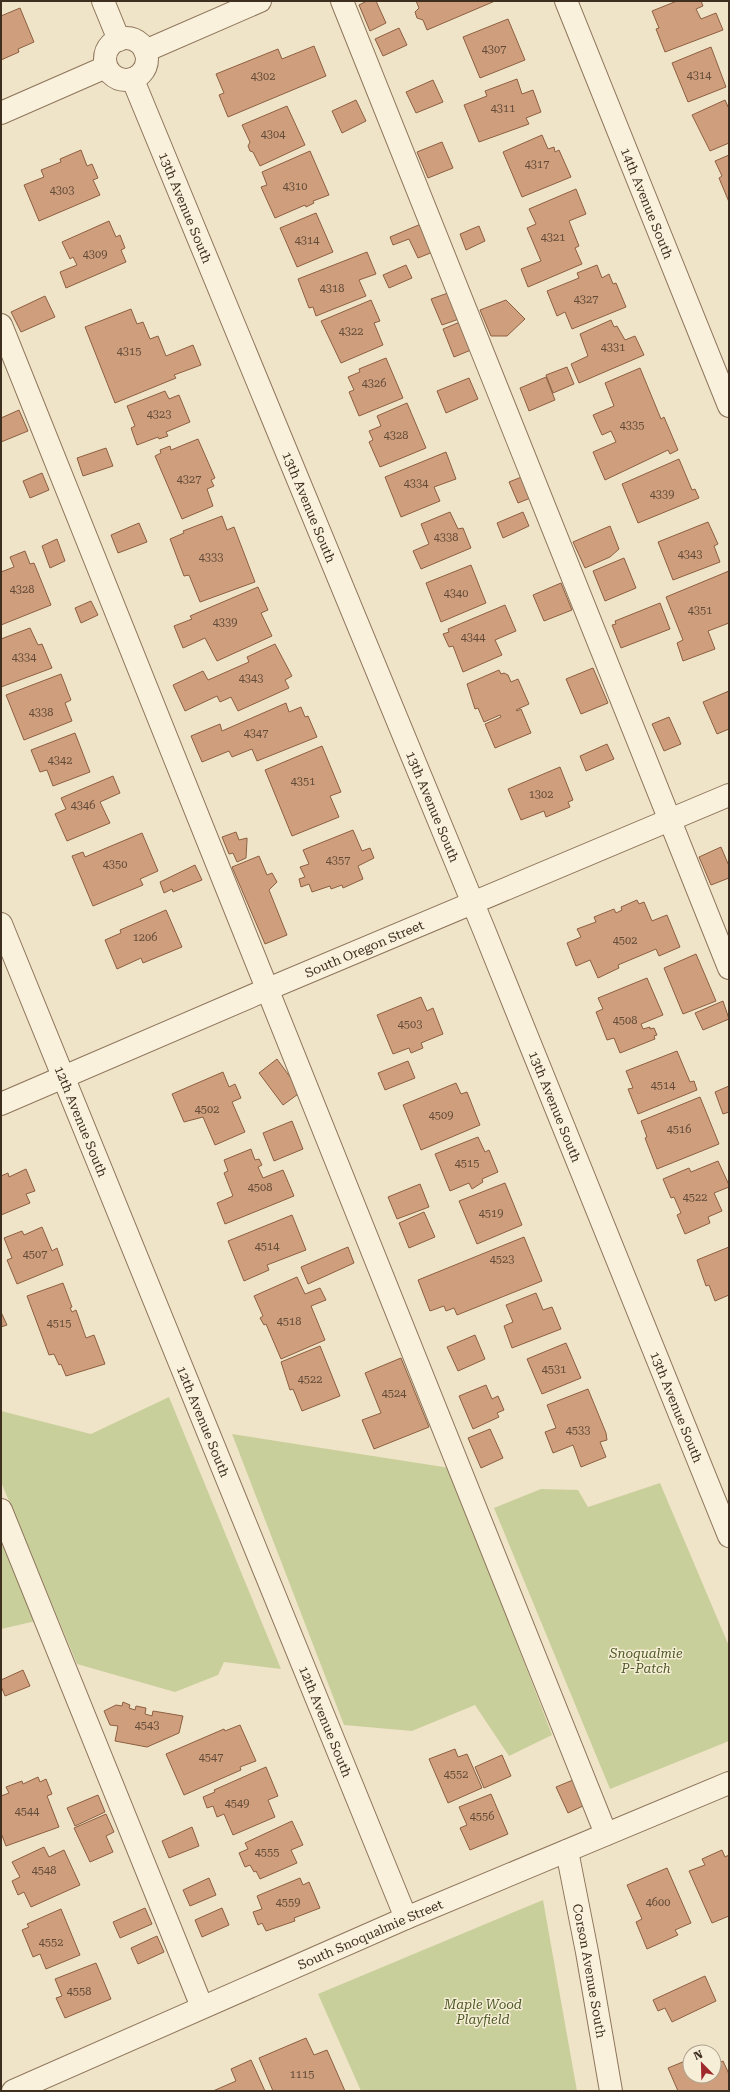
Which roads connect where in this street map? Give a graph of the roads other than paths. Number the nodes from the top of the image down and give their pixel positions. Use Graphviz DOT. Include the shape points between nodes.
graph roads {
  1 [pos="103,1"];
  2 [pos="260,1"];
  3 [pos="342,1"];
  4 [pos="566,1"];
  5 [pos="119,40"];
  6 [pos="145,51"];
  7 [pos="106,67"];
  8 [pos="133,80"];
  9 [pos="1,113"];
  10 [pos="1,325"];
  11 [pos="729,406"];
  12 [pos="729,795"];
  13 [pos="670,820"];
  14 [pos="473,904"];
  15 [pos="1,924"];
  16 [pos="729,968"];
  17 [pos="268,989"];
  18 [pos="62,1078"];
  19 [pos="1,1104"];
  20 [pos="1,1510"];
  21 [pos="729,1536"];
  22 [pos="729,1783"];
  23 [pos="606,1834"];
  24 [pos="566,1851"];
  25 [pos="406,1918"];
  26 [pos="202,2007"];
  27 [pos="13,2091"];
  28 [pos="611,2091"];
  1 -- 5 [label="street"];
  2 -- 6 [label="street"];
  3 -- 13 [label="street"];
  4 -- 11 [label="street, 14th Avenue South"];
  5 -- 6 [label="street" via="131,38"];
  5 -- 7 [label="street" via="110,44 106,51"];
  6 -- 8 [label="street" via="146,67"];
  7 -- 8 [label="street" via="117,79"];
  7 -- 9 [label="street"];
  8 -- 14 [label="street, 13th Avenue South"];
  10 -- 17 [label="street"];
  12 -- 13 [label="street, South Oregon Street"];
  13 -- 14 [label="street, South Oregon Street"];
  13 -- 16 [label="street"];
  14 -- 17 [label="street, South Oregon Street"];
  14 -- 21 [label="street, 13th Avenue South"];
  15 -- 18 [label="street, 12th Avenue South"];
  17 -- 18 [label="street, South Oregon Street"];
  17 -- 23 [label="street"];
  18 -- 19 [label="street, South Oregon Street"];
  18 -- 25 [label="street, 12th Avenue South"];
  20 -- 26 [label="street"];
  22 -- 23 [label="street, South Snoqualmie Street"];
  23 -- 24 [label="street, South Snoqualmie Street"];
  24 -- 25 [label="street, South Snoqualmie Street"];
  24 -- 28 [label="street, Corson Avenue South" via="587,1952"];
  25 -- 26 [label="street, South Snoqualmie Street"];
  26 -- 27 [label="street, South Snoqualmie Street"];
}
